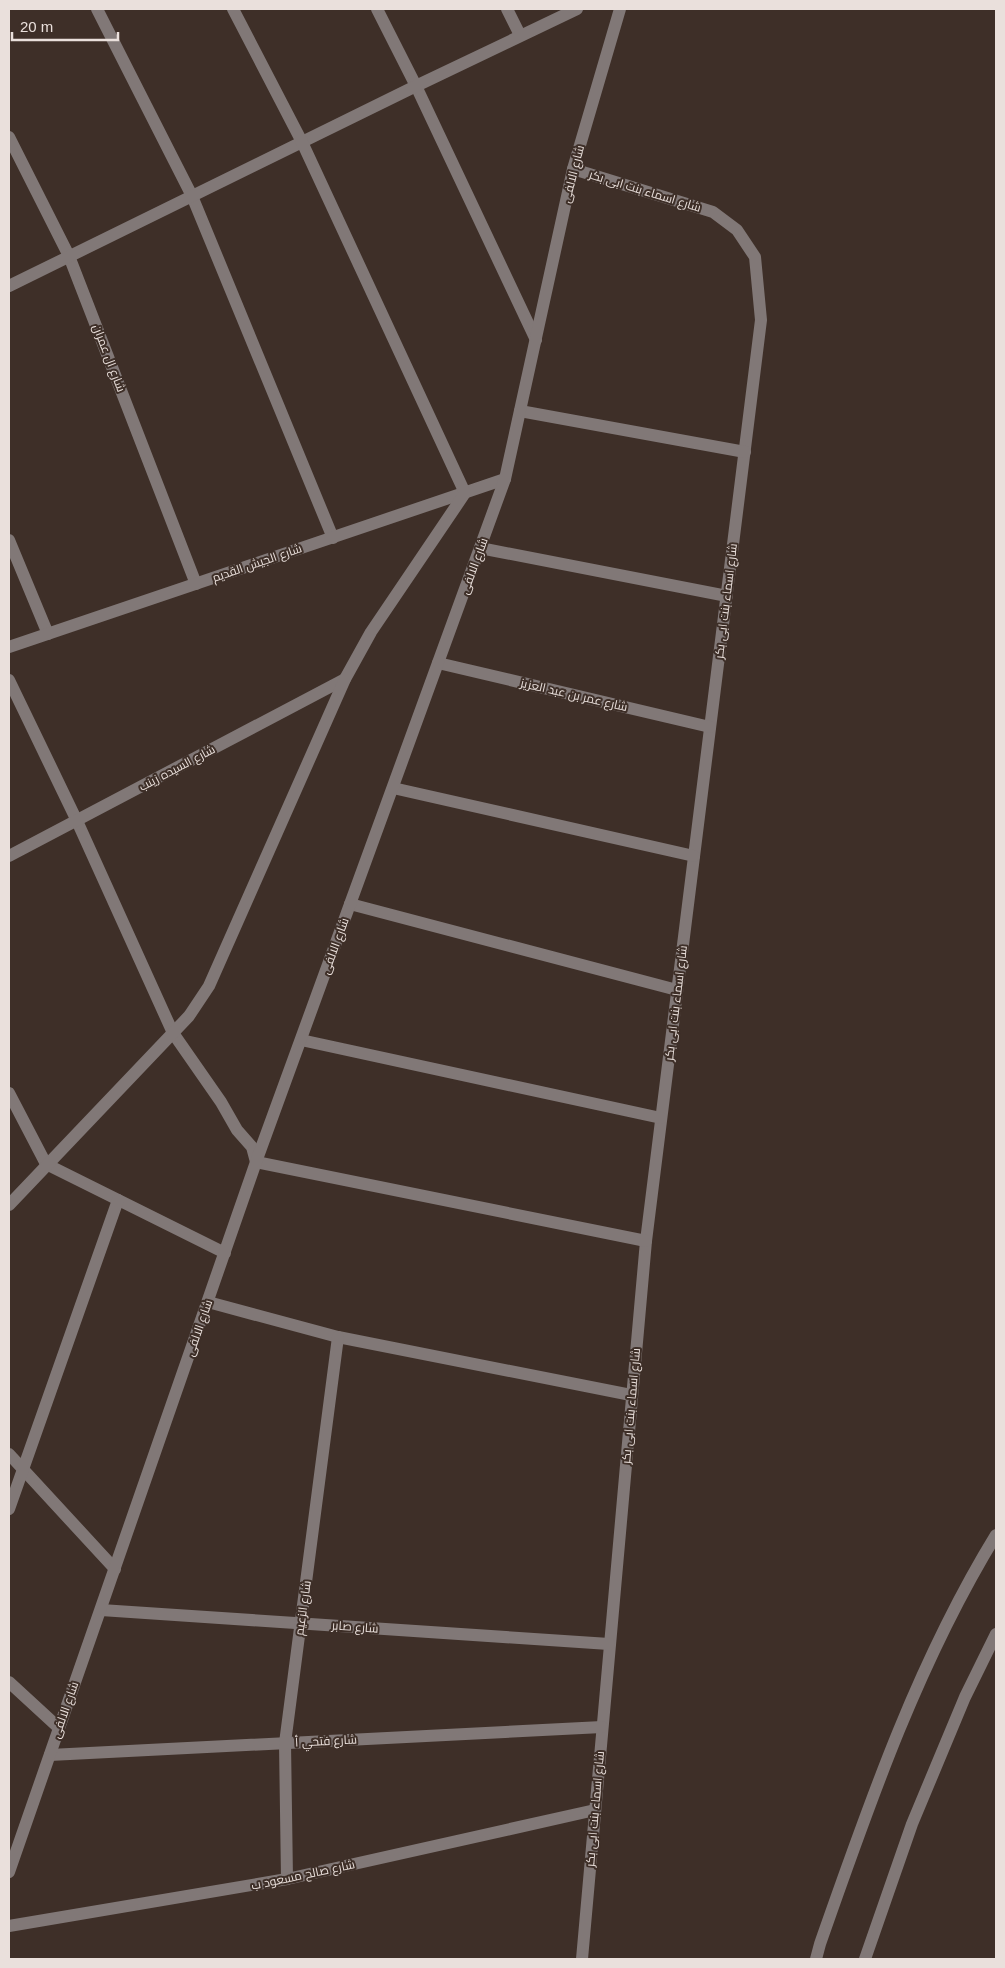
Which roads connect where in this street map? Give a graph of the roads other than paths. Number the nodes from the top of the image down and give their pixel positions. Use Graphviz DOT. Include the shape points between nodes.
graph roads {
  1 [pos="97,9"];
  2 [pos="233,9"];
  3 [pos="377,9"];
  4 [pos="507,9"];
  5 [pos="577,9"];
  6 [pos="620,9"];
  7 [pos="520,35"];
  8 [pos="416,86"];
  9 [pos="9,137"];
  10 [pos="302,142"];
  11 [pos="573,169"];
  12 [pos="192,196"];
  13 [pos="69,256"];
  14 [pos="9,286"];
  15 [pos="536,340"];
  16 [pos="520,412"];
  17 [pos="745,452"];
  18 [pos="505,479"];
  19 [pos="465,493"];
  20 [pos="333,538"];
  21 [pos="9,540"];
  22 [pos="480,548"];
  23 [pos="196,584"];
  24 [pos="727,596"];
  25 [pos="48,634"];
  26 [pos="9,647"];
  27 [pos="438,663"];
  28 [pos="345,679"];
  29 [pos="9,680"];
  30 [pos="710,727"];
  31 [pos="393,788"];
  32 [pos="77,821"];
  33 [pos="9,856"];
  34 [pos="694,856"];
  35 [pos="350,904"];
  36 [pos="677,990"];
  37 [pos="173,1033"];
  38 [pos="301,1040"];
  39 [pos="9,1093"];
  40 [pos="661,1118"];
  41 [pos="256,1162"];
  42 [pos="46,1164"];
  43 [pos="118,1200"];
  44 [pos="9,1205"];
  45 [pos="646,1241"];
  46 [pos="225,1253"];
  47 [pos="208,1302"];
  48 [pos="338,1337"];
  49 [pos="631,1396"];
  50 [pos="9,1454"];
  51 [pos="23,1470"];
  52 [pos="9,1509"];
  53 [pos="996,1535"];
  54 [pos="115,1569"];
  55 [pos="100,1610"];
  56 [pos="300,1623"];
  57 [pos="996,1634"];
  58 [pos="610,1644"];
  59 [pos="9,1682"];
  60 [pos="602,1727"];
  61 [pos="60,1728"];
  62 [pos="285,1743"];
  63 [pos="50,1755"];
  64 [pos="595,1810"];
  65 [pos="9,1872"];
  66 [pos="288,1880"];
  67 [pos="9,1926"];
  68 [pos="582,1959"];
  69 [pos="816,1959"];
  70 [pos="865,1959"];
  1 -- 12 [label="street"];
  2 -- 10 [label="street"];
  3 -- 8 [label="street"];
  4 -- 7 [label="street"];
  5 -- 7 [label="street"];
  6 -- 11 [label="street, شارع الالفى"];
  7 -- 8 [label="street"];
  8 -- 10 [label="street"];
  8 -- 15 [label="street"];
  9 -- 13 [label="street, شارع ال عمران"];
  10 -- 12 [label="street"];
  10 -- 19 [label="street"];
  11 -- 15 [label="street, شارع الالفى"];
  11 -- 17 [label="street, شارع اسماء بنت ابى بكر" via="713,212 737,230 755,257 761,320"];
  12 -- 13 [label="street"];
  12 -- 20 [label="street"];
  13 -- 14 [label="street"];
  13 -- 23 [label="street, شارع ال عمران"];
  15 -- 16 [label="street, شارع الالفى"];
  16 -- 17 [label="street"];
  16 -- 18 [label="street, شارع الالفى"];
  17 -- 24 [label="street, شارع اسماء بنت ابى بكر"];
  18 -- 19 [label="street, شارع الجيش القديم"];
  18 -- 22 [label="street, شارع الالفى"];
  19 -- 20 [label="street, شارع الجيش القديم"];
  19 -- 28 [label="street" via="370,632"];
  20 -- 23 [label="street, شارع الجيش القديم"];
  21 -- 25 [label="street"];
  22 -- 24 [label="street"];
  22 -- 27 [label="street, شارع الالفى"];
  23 -- 25 [label="street, شارع الجيش القديم"];
  24 -- 30 [label="street, شارع اسماء بنت ابى بكر"];
  25 -- 26 [label="street, شارع الجيش القديم"];
  27 -- 30 [label="street, شارع عمر بن عبد العزيز"];
  27 -- 31 [label="street, شارع الالفى"];
  28 -- 32 [label="street, شارع السيده زينب"];
  28 -- 37 [label="street" via="209,986"];
  29 -- 32 [label="street"];
  30 -- 34 [label="street, شارع اسماء بنت ابى بكر"];
  31 -- 34 [label="street"];
  31 -- 35 [label="street, شارع الالفى"];
  32 -- 33 [label="street, شارع السيده زينب"];
  32 -- 37 [label="street"];
  34 -- 36 [label="street, شارع اسماء بنت ابى بكر"];
  35 -- 36 [label="street"];
  35 -- 38 [label="street, شارع الالفى"];
  36 -- 40 [label="street, شارع اسماء بنت ابى بكر"];
  37 -- 41 [label="street" via="237,1130 252,1147"];
  37 -- 42 [label="street"];
  38 -- 40 [label="street"];
  38 -- 41 [label="street, شارع الالفى"];
  39 -- 42 [label="street"];
  40 -- 45 [label="street, شارع اسماء بنت ابى بكر"];
  41 -- 45 [label="street"];
  41 -- 46 [label="street, شارع الالفى"];
  42 -- 43 [label="street"];
  42 -- 44 [label="street"];
  43 -- 46 [label="street"];
  43 -- 51 [label="street"];
  45 -- 49 [label="street, شارع اسماء بنت ابى بكر"];
  46 -- 47 [label="street, شارع الالفى"];
  47 -- 48 [label="street"];
  47 -- 54 [label="street, شارع الالفى"];
  48 -- 49 [label="street"];
  48 -- 56 [label="street, شارع الزعيم"];
  49 -- 58 [label="street, شارع اسماء بنت ابى بكر"];
  50 -- 51 [label="street"];
  51 -- 52 [label="street"];
  51 -- 54 [label="street"];
  53 -- 69 [label="street" via="973,1572 917,1687 868,1807"];
  54 -- 55 [label="street, شارع الالفى"];
  55 -- 56 [label="street, شارع صابر"];
  55 -- 61 [label="street, شارع الالفى"];
  56 -- 58 [label="street, شارع صابر"];
  56 -- 62 [label="street, شارع الزعيم"];
  57 -- 70 [label="street" via="965,1697 912,1824"];
  58 -- 60 [label="street, شارع اسماء بنت ابى بكر"];
  59 -- 61 [label="street"];
  60 -- 62 [label="street, شارع فتحي أ"];
  60 -- 64 [label="street, شارع اسماء بنت ابى بكر"];
  61 -- 63 [label="street, شارع الالفى"];
  62 -- 63 [label="street, شارع فتحي أ"];
  62 -- 66 [label="street, شارع الزعيم"];
  63 -- 65 [label="street, شارع الالفى"];
  64 -- 66 [label="street, شارع صالح مسعود ب"];
  64 -- 68 [label="street, شارع اسماء بنت ابى بكر"];
  66 -- 67 [label="street, شارع صالح مسعود ب"];
}
